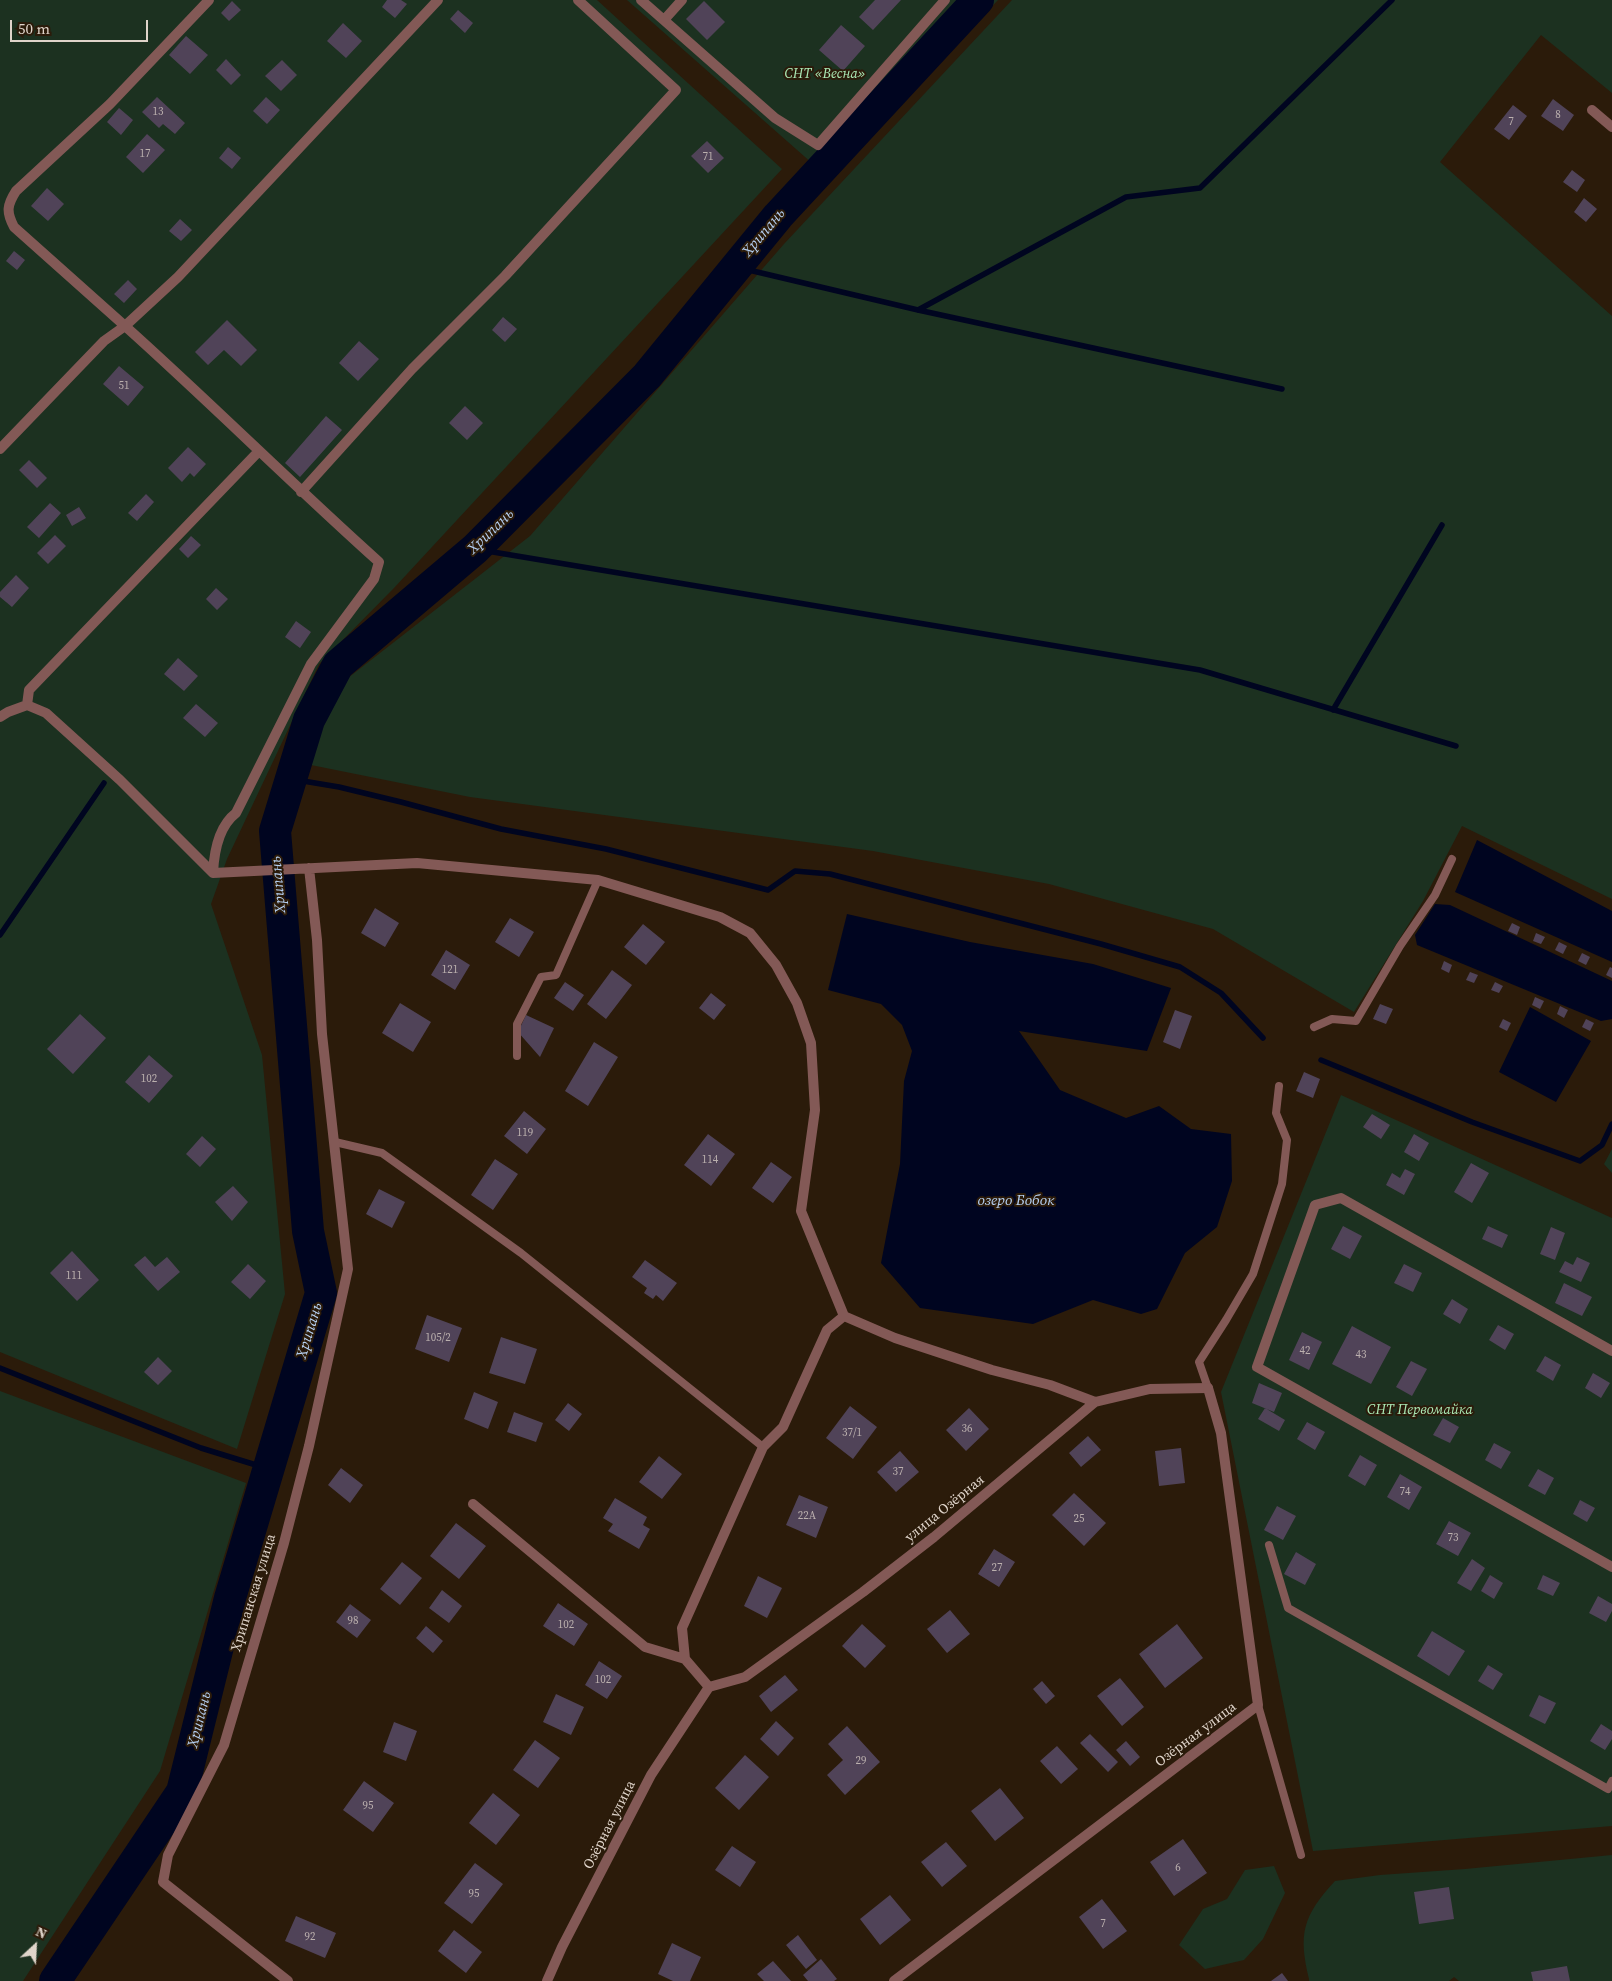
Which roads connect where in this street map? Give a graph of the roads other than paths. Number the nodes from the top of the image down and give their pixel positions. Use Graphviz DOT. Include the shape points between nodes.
graph roads {
  1 [pos="209,0"];
  2 [pos="438,0"];
  3 [pos="578,0"];
  4 [pos="641,0"];
  5 [pos="682,0"];
  6 [pos="945,0"];
  7 [pos="664,20"];
  8 [pos="1592,110"];
  9 [pos="1612,127"];
  10 [pos="125,326"];
  11 [pos="0,449"];
  12 [pos="259,450"];
  13 [pos="301,492"];
  14 [pos="27,705"];
  15 [pos="0,717"];
  16 [pos="1452,860"];
  17 [pos="309,868"];
  18 [pos="213,873"];
  19 [pos="598,880"];
  20 [pos="1314,1026"];
  21 [pos="517,1056"];
  22 [pos="1279,1086"];
  23 [pos="335,1142"];
  24 [pos="844,1316"];
  25 [pos="1612,1351"];
  26 [pos="1208,1388"];
  27 [pos="1094,1402"];
  28 [pos="763,1447"];
  29 [pos="473,1504"];
  30 [pos="1269,1545"];
  31 [pos="1612,1567"];
  32 [pos="685,1659"];
  33 [pos="709,1687"];
  34 [pos="1258,1705"];
  35 [pos="1612,1781"];
  36 [pos="1301,1855"];
  37 [pos="288,1981"];
  38 [pos="547,1981"];
  39 [pos="894,1981"];
  1 -- 10 [label="street" via="110,104 16,191 8,204 8,216 14,227"];
  2 -- 10 [label="street" via="178,278"];
  3 -- 13 [label="street" via="676,90 505,276 412,369"];
  4 -- 7 [label="street"];
  5 -- 7 [label="street"];
  6 -- 7 [label="street" via="818,145 775,118"];
  8 -- 9 [label="street"];
  10 -- 11 [label="street" via="104,340"];
  10 -- 12 [label="street"];
  12 -- 13 [label="street"];
  12 -- 14 [label="street" via="29,690"];
  13 -- 18 [label="street" via="379,562 374,579 311,664 236,813 230,818 214,853"];
  14 -- 15 [label="street"];
  14 -- 18 [label="street" via="46,713"];
  16 -- 20 [label="lane" via="1435,895 1400,946 1356,1021 1332,1019"];
  17 -- 18 [label="street"];
  17 -- 19 [label="street" via="417,864"];
  17 -- 23 [label="street" via="322,1034"];
  19 -- 21 [label="lane" via="556,975 542,977 516,1024"];
  19 -- 24 [label="street" via="720,917 750,933 776,965 797,1003 811,1043 815,1110 802,1211"];
  22 -- 26 [label="lane" via="1276,1113 1287,1140 1282,1184 1253,1274 1198,1362"];
  23 -- 28 [label="lane" via="382,1153 521,1253"];
  23 -- 37 [label="street, Хрипанская улица" via="348,1269 309,1446 224,1745 168,1855 162,1882"];
  24 -- 27 [label="street" via="895,1338 1050,1385"];
  24 -- 28 [label="street" via="828,1330 783,1427"];
  25 -- 31 [label="street" via="1341,1198 1315,1205 1257,1368"];
  26 -- 27 [label="street, улица Озёрная" via="1150,1389"];
  26 -- 34 [label="street, Озёрная улица" via="1221,1433"];
  27 -- 33 [label="street, улица Озёрная" via="934,1538 863,1592 745,1677"];
  28 -- 32 [label="street" via="682,1628"];
  29 -- 32 [label="street" via="645,1647"];
  30 -- 35 [label="lane" via="1288,1608 1608,1789"];
  32 -- 33 [label="street"];
  33 -- 38 [label="street, Озёрная улица" via="652,1775"];
  34 -- 36 [label="lane"];
  34 -- 39 [label="street, Озёрная улица"];
}
